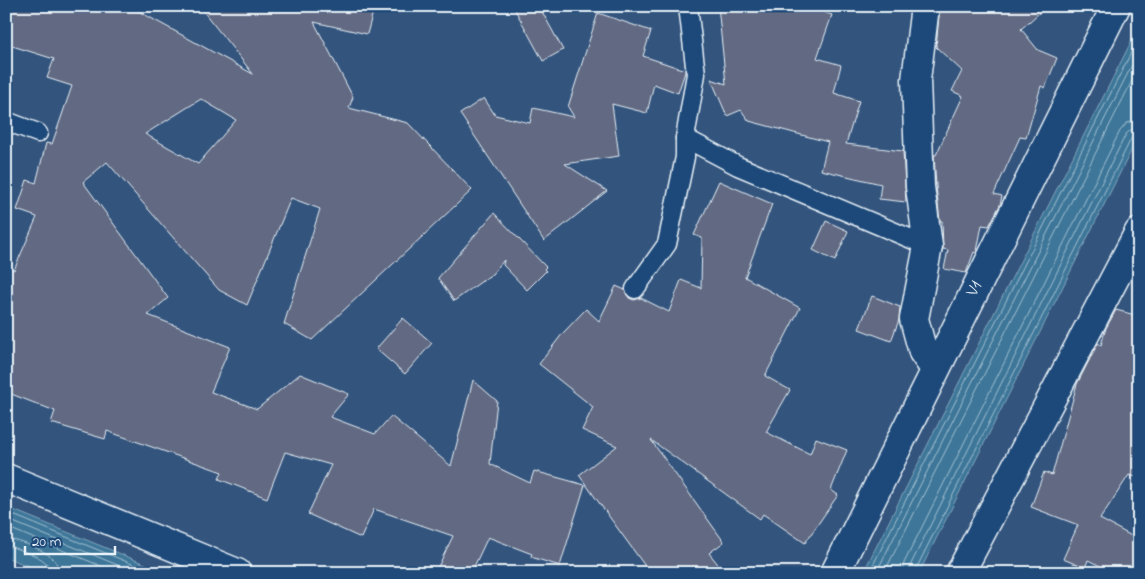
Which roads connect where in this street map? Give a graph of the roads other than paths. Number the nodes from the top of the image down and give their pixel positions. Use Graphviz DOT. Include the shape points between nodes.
graph roads {
  1 [pos="688,6"];
  2 [pos="925,6"];
  3 [pos="1116,6"];
  4 [pos="6,121"];
  5 [pos="38,133"];
  6 [pos="685,138"];
  7 [pos="1139,232"];
  8 [pos="928,246"];
  9 [pos="635,289"];
  10 [pos="935,369"];
  11 [pos="6,478"];
  12 [pos="237,573"];
  13 [pos="835,573"];
  14 [pos="960,573"];
  1 -- 6 [label="lane" via="696,74"];
  2 -- 8 [label="street" via="916,80 920,186"];
  3 -- 10 [label="street, V1"];
  4 -- 5 [label="lane"];
  6 -- 8 [label="lane" via="738,166"];
  6 -- 9 [label="lane" via="685,157 667,244"];
  7 -- 14 [label="street"];
  8 -- 10 [label="street" via="914,319 923,352"];
  10 -- 13 [label="street, V1"];
  11 -- 12 [label="street"];
}
